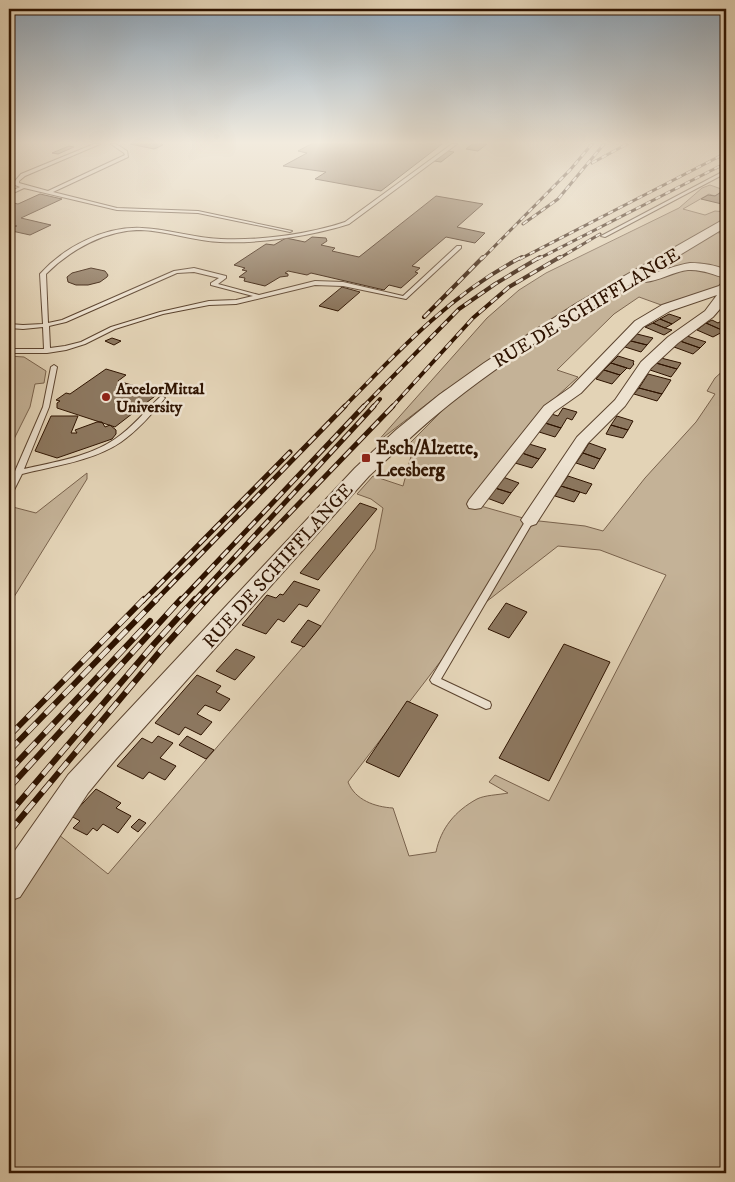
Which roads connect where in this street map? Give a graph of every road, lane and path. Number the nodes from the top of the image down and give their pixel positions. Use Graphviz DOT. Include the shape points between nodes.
graph roads {
  1 [pos="75,199"];
  2 [pos="380,199"];
  3 [pos="673,199"];
  4 [pos="726,222"];
  5 [pos="300,233"];
  6 [pos="603,236"];
  7 [pos="459,247"];
  8 [pos="634,276"];
  9 [pos="725,283"];
  10 [pos="261,296"];
  11 [pos="46,325"];
  12 [pos="9,326"];
  13 [pos="9,351"];
  14 [pos="47,351"];
  15 [pos="54,367"];
  16 [pos="162,398"];
  17 [pos="19,472"];
  18 [pos="9,492"];
  19 [pos="475,504"];
  20 [pos="530,520"];
  21 [pos="486,705"];
  22 [pos="9,886"];
  1 -- 5 [label="lane" via="117,209 198,212"];
  2 -- 5 [label="lane" via="347,223"];
  3 -- 6 [label="lane"];
  4 -- 8 [label="street, RUE DE SCHIFFLANGE"];
  5 -- 11 [label="lane" via="231,241 133,229 96,239 53,263 44,274"];
  7 -- 10 [label="lane" via="404,298 325,282"];
  8 -- 9 [label="street" via="647,279 679,267 692,266 714,269"];
  8 -- 22 [label="street, RUE DE SCHIFFLANGE" via="492,364 420,416 401,439 362,472 106,751 78,784"];
  9 -- 19 [label="street" via="666,308 639,324 576,390 549,408"];
  9 -- 20 [label="street" via="723,298 709,314 646,365 620,403 582,440"];
  10 -- 11 [label="lane" via="213,284 224,277 194,270 176,272 64,321"];
  10 -- 14 [label="lane" via="162,313 113,328 83,344"];
  11 -- 12 [label="lane"];
  11 -- 14 [label="lane"];
  13 -- 14 [label="lane"];
  15 -- 17 [label="lane" via="46,407"];
  16 -- 17 [label="lane" via="112,444 61,462"];
  17 -- 18 [label="lane"];
  20 -- 21 [label="lane" via="435,680"];
}
